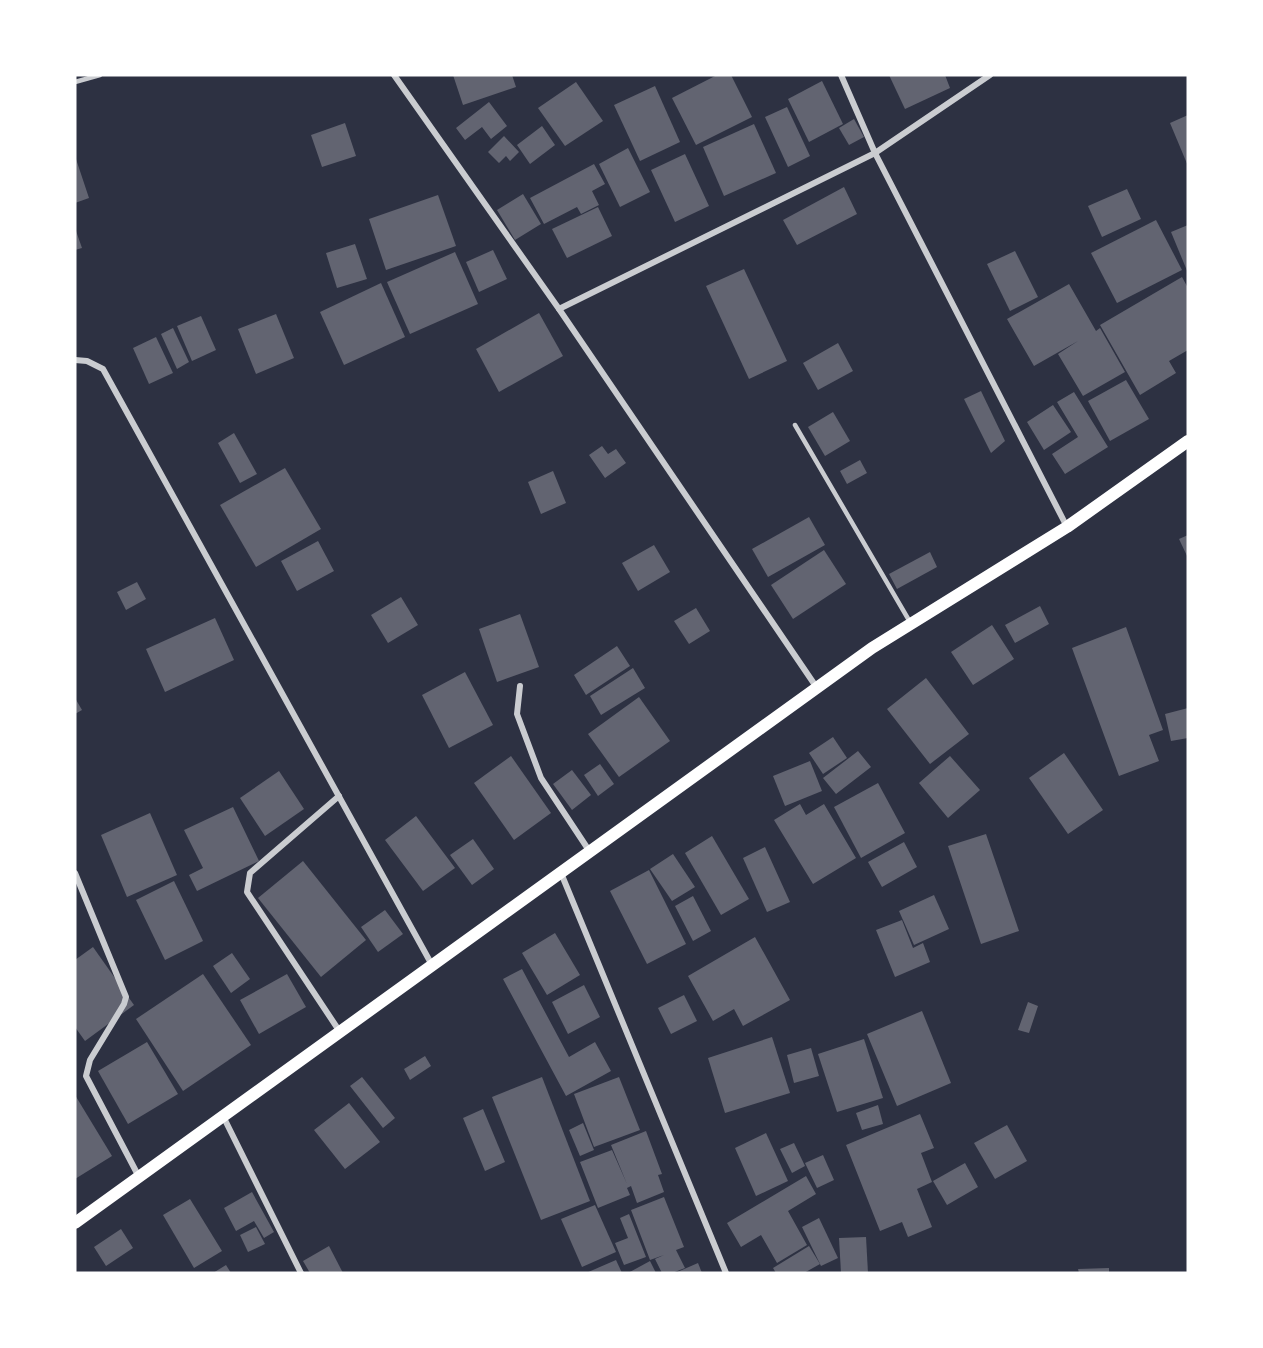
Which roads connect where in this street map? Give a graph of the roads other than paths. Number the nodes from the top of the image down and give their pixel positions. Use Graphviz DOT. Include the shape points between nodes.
graph roads {
  1 [pos="100,75"];
  2 [pos="394,75"];
  3 [pos="841,75"];
  4 [pos="990,75"];
  5 [pos="75,82"];
  6 [pos="875,153"];
  7 [pos="559,309"];
  8 [pos="75,360"];
  9 [pos="795,425"];
  10 [pos="1188,441"];
  11 [pos="1067,527"];
  12 [pos="911,624"];
  13 [pos="520,687"];
  14 [pos="817,688"];
  15 [pos="339,796"];
  16 [pos="590,852"];
  17 [pos="75,873"];
  18 [pos="561,873"];
  19 [pos="432,966"];
  20 [pos="340,1032"];
  21 [pos="223,1116"];
  22 [pos="139,1176"];
  23 [pos="75,1223"];
  24 [pos="301,1273"];
  25 [pos="726,1273"];
  1 -- 5 [label="lane"];
  2 -- 7 [label="street"];
  3 -- 6 [label="street"];
  4 -- 6 [label="street"];
  6 -- 7 [label="street"];
  6 -- 11 [label="street"];
  7 -- 14 [label="street"];
  8 -- 15 [label="street" via="103,369"];
  9 -- 12 [label="lane"];
  10 -- 11 [label="main road"];
  11 -- 12 [label="main road"];
  12 -- 14 [label="main road"];
  13 -- 16 [label="street" via="517,714 541,778"];
  14 -- 16 [label="main road"];
  15 -- 19 [label="street"];
  15 -- 20 [label="street" via="250,873 246,883 247,892"];
  16 -- 18 [label="main road"];
  17 -- 22 [label="street" via="126,997 90,1060 86,1076"];
  18 -- 19 [label="main road"];
  18 -- 25 [label="street"];
  19 -- 20 [label="main road"];
  20 -- 21 [label="main road"];
  21 -- 22 [label="main road"];
  21 -- 24 [label="street"];
  22 -- 23 [label="main road"];
}
